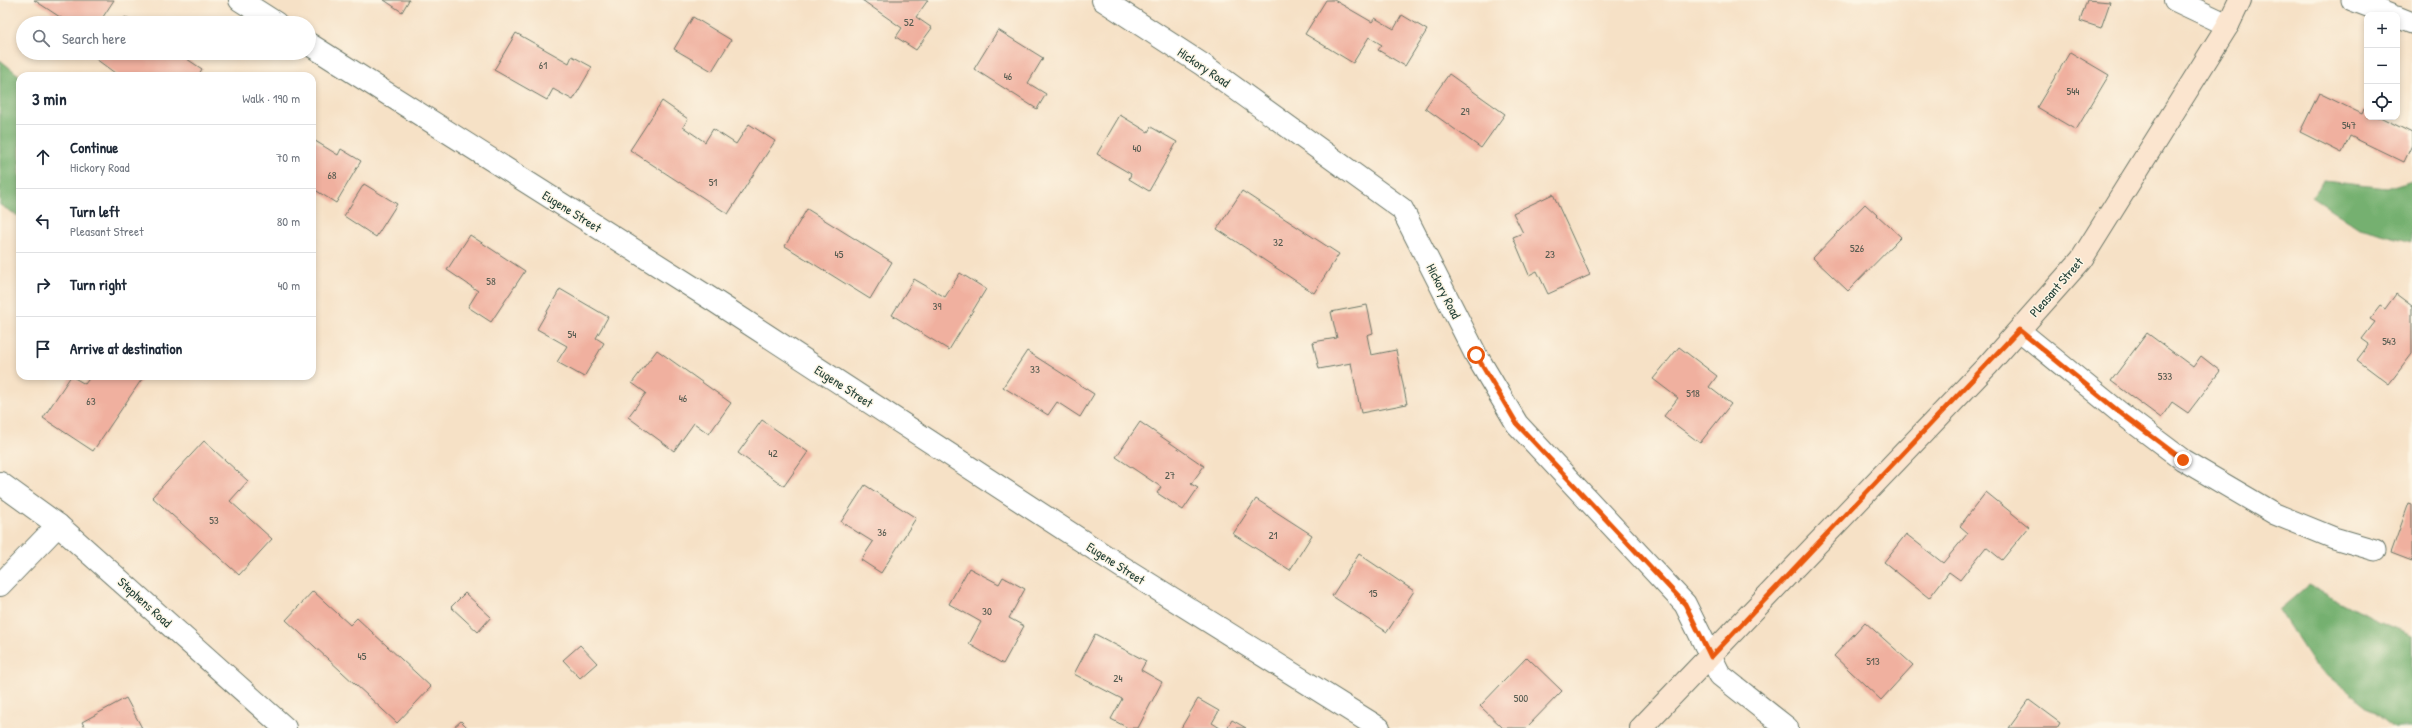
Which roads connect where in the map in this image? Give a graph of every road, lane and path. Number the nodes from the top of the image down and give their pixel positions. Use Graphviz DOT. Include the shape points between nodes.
graph roads {
  1 [pos="240,0"];
  2 [pos="1103,0"];
  3 [pos="2175,0"];
  4 [pos="2240,0"];
  5 [pos="2352,0"];
  6 [pos="2383,12"];
  7 [pos="265,16"];
  8 [pos="2400,18"];
  9 [pos="2412,23"];
  10 [pos="2228,25"];
  11 [pos="316,48"];
  12 [pos="2019,330"];
  13 [pos="0,482"];
  14 [pos="58,525"];
  15 [pos="2375,550"];
  16 [pos="0,584"];
  17 [pos="1711,657"];
  18 [pos="285,728"];
  19 [pos="1379,728"];
  20 [pos="1641,728"];
  21 [pos="1787,728"];
  1 -- 7 [label="street"];
  2 -- 17 [label="street, Hickory Road" via="1203,65 1402,209 1476,355 1517,424 1685,604"];
  3 -- 10 [label="street"];
  4 -- 10 [label="street, Pleasant Street"];
  5 -- 6 [label="lane"];
  8 -- 9 [label="lane"];
  10 -- 12 [label="street, Pleasant Street" via="2081,260"];
  11 -- 19 [label="street, Eugene Street" via="710,298 1122,567"];
  12 -- 15 [label="lane" via="2183,460 2275,514 2334,538"];
  12 -- 17 [label="street, Pleasant Street"];
  13 -- 14 [label="street, Stephens Road"];
  14 -- 16 [label="street"];
  14 -- 18 [label="street, Stephens Road"];
  17 -- 20 [label="street, Pleasant Street"];
  17 -- 21 [label="street, Hickory Road" via="1720,675"];
}
